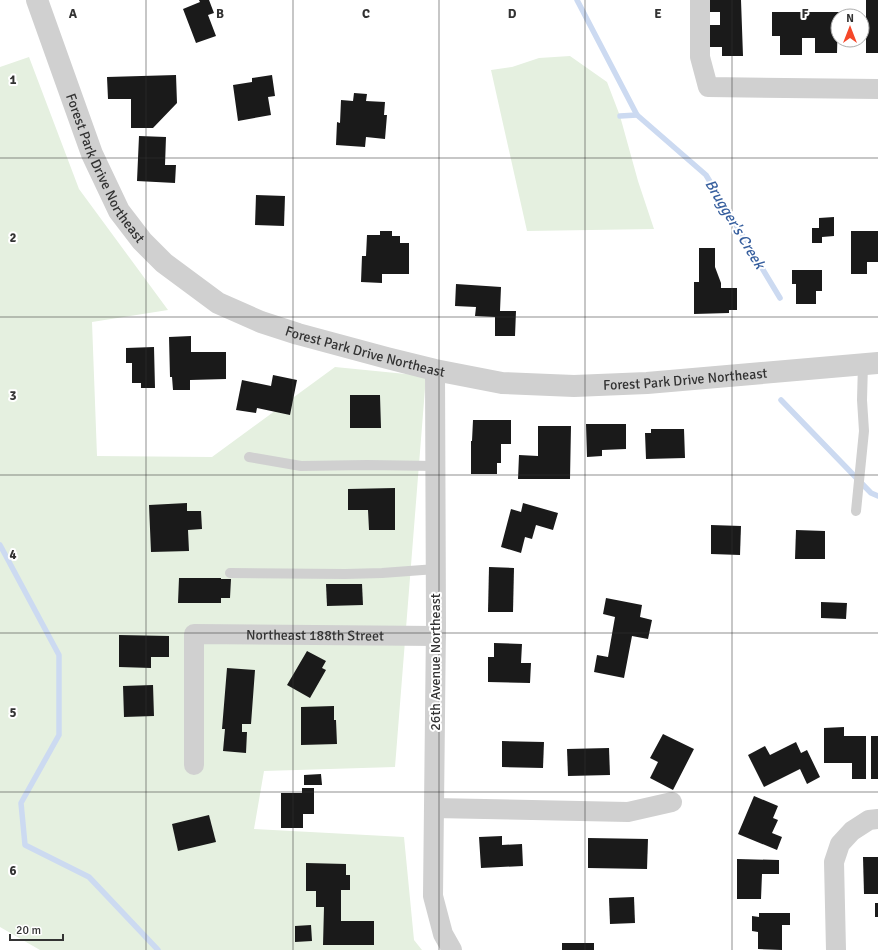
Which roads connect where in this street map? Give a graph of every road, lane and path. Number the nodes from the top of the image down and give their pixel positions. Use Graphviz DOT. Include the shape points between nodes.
graph roads {
  1 [pos="37,0"];
  2 [pos="700,0"];
  3 [pos="878,89"];
  4 [pos="870,363"];
  5 [pos="435,370"];
  6 [pos="250,457"];
  7 [pos="436,466"];
  8 [pos="856,511"];
  9 [pos="436,569"];
  10 [pos="230,573"];
  11 [pos="436,636"];
  12 [pos="194,765"];
  13 [pos="672,802"];
  14 [pos="434,808"];
  15 [pos="878,819"];
  16 [pos="452,950"];
  17 [pos="836,950"];
  1 -- 5 [label="street, Forest Park Drive Northeast" via="92,154 119,210 142,241 164,263 218,303 261,322"];
  2 -- 3 [label="street" via="700,57 708,87"];
  4 -- 5 [label="street, Forest Park Drive Northeast" via="574,386 502,383"];
  4 -- 8 [label="lane" via="862,400 864,431"];
  5 -- 7 [label="street, 26th Avenue Northeast"];
  6 -- 7 [label="lane" via="301,466"];
  7 -- 9 [label="street, 26th Avenue Northeast"];
  9 -- 10 [label="lane" via="346,574"];
  9 -- 11 [label="street, 26th Avenue Northeast"];
  11 -- 12 [label="street, Northeast 188th Street" via="194,634"];
  11 -- 14 [label="street, 26th Avenue Northeast"];
  13 -- 14 [label="street" via="628,812"];
  14 -- 16 [label="street, 26th Avenue Northeast" via="432,896 443,934"];
  15 -- 17 [label="street" via="869,820 852,831 840,844 834,862"];
}
